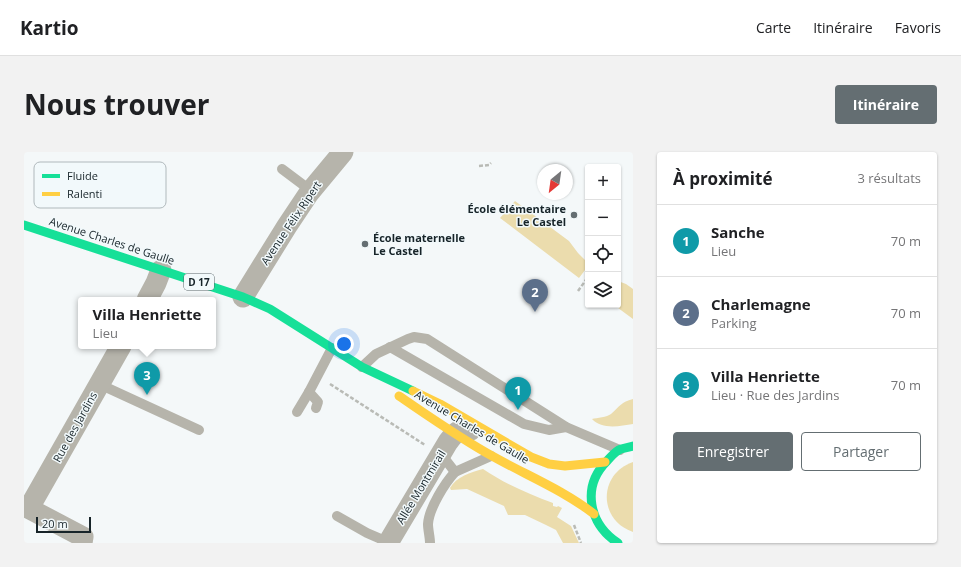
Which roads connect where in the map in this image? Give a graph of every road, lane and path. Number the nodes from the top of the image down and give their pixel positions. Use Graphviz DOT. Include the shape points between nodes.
graph roads {
  1 [pos="342,152"];
  2 [pos="491,163"];
  3 [pos="479,166"];
  4 [pos="282,170"];
  5 [pos="309,193"];
  6 [pos="24,225"];
  7 [pos="161,270"];
  8 [pos="585,281"];
  9 [pos="578,291"];
  10 [pos="149,297"];
  11 [pos="243,297"];
  12 [pos="390,347"];
  13 [pos="332,348"];
  14 [pos="119,349"];
  15 [pos="362,367"];
  16 [pos="317,376"];
  17 [pos="100,384"];
  18 [pos="310,392"];
  19 [pos="316,408"];
  20 [pos="297,412"];
  21 [pos="566,427"];
  22 [pos="199,430"];
  23 [pos="455,433"];
  24 [pos="633,446"];
  25 [pos="620,450"];
  26 [pos="523,452"];
  27 [pos="440,454"];
  28 [pos="492,456"];
  29 [pos="606,462"];
  30 [pos="455,472"];
  31 [pos="27,507"];
  32 [pos="594,514"];
  33 [pos="336,516"];
  34 [pos="388,542"];
  35 [pos="82,543"];
  36 [pos="430,543"];
  37 [pos="618,543"];
  1 -- 5 [label="street, Avenue Félix Ripert"];
  2 -- 3 [label="path" via="489,166"];
  4 -- 5 [label="lane" via="306,187"];
  5 -- 11 [label="street, Avenue Félix Ripert"];
  6 -- 7 [label="main road, Avenue Charles de Gaulle / D 17"];
  7 -- 10 [label="street"];
  7 -- 11 [label="main road, Avenue Charles de Gaulle / D 17"];
  8 -- 9 [label="path"];
  11 -- 13 [label="main road, Avenue Charles de Gaulle / D 17" via="270,309"];
  12 -- 15 [label="lane" via="376,354"];
  12 -- 21 [label="lane" via="524,424 549,430"];
  12 -- 21 [label="lane" via="414,337 427,339"];
  13 -- 15 [label="main road, Avenue Charles de Gaulle / D 17"];
  13 -- 16 [label="lane"];
  14 -- 17 [label="street, Rue des Jardins"];
  15 -- 23 [label="main road, Avenue Charles de Gaulle / D 17" via="381,383"];
  15 -- 26 [label="main road, Avenue Charles de Gaulle / D 17" via="440,404"];
  16 -- 18 [label="lane"];
  16 -- 27 [label="path"];
  17 -- 22 [label="lane"];
  17 -- 31 [label="street, Rue des Jardins"];
  18 -- 19 [label="lane" via="318,402"];
  18 -- 20 [label="lane"];
  21 -- 25 [label="lane"];
  23 -- 26 [label="street" via="466,429"];
  23 -- 27 [label="street, Allée Montmirail"];
  23 -- 28 [label="main road, Avenue Charles de Gaulle / D 17"];
  24 -- 25 [label="main road, D 17"];
  25 -- 29 [label="main road, D 17"];
  26 -- 29 [label="main road, Avenue Charles de Gaulle / D 17" via="549,464 565,466"];
  27 -- 30 [label="lane"];
  27 -- 34 [label="street, Allée Montmirail"];
  28 -- 30 [label="lane"];
  28 -- 32 [label="main road, Avenue Charles de Gaulle / D 17" via="565,493"];
  29 -- 32 [label="main road, D 17" via="598,471 591,492"];
  30 -- 36 [label="lane" via="430,514"];
  31 -- 35 [label="street" via="83,537"];
  32 -- 37 [label="main road, D 17" via="607,536"];
  33 -- 34 [label="lane"];
}
